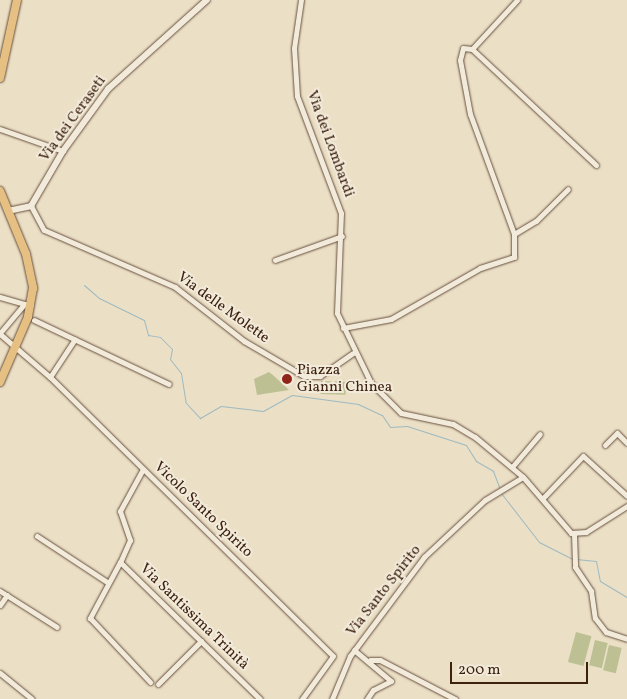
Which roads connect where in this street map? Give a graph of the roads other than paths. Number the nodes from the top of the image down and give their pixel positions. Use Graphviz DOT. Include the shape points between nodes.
graph roads {
  1 [pos="17,0"];
  2 [pos="207,0"];
  3 [pos="301,0"];
  4 [pos="517,0"];
  5 [pos="472,49"];
  6 [pos="0,78"];
  7 [pos="0,129"];
  8 [pos="62,151"];
  9 [pos="596,164"];
  10 [pos="568,190"];
  11 [pos="0,191"];
  12 [pos="31,206"];
  13 [pos="8,211"];
  14 [pos="514,234"];
  15 [pos="342,236"];
  16 [pos="275,260"];
  17 [pos="0,297"];
  18 [pos="28,305"];
  19 [pos="34,320"];
  20 [pos="343,328"];
  21 [pos="0,334"];
  22 [pos="75,339"];
  23 [pos="16,345"];
  24 [pos="353,353"];
  25 [pos="50,377"];
  26 [pos="0,382"];
  27 [pos="169,384"];
  28 [pos="540,434"];
  29 [pos="627,443"];
  30 [pos="605,445"];
  31 [pos="512,467"];
  32 [pos="142,469"];
  33 [pos="524,476"];
  34 [pos="627,486"];
  35 [pos="622,491"];
  36 [pos="627,496"];
  37 [pos="543,498"];
  38 [pos="627,506"];
  39 [pos="574,534"];
  40 [pos="37,536"];
  41 [pos="120,562"];
  42 [pos="107,582"];
  43 [pos="0,591"];
  44 [pos="7,595"];
  45 [pos="0,605"];
  46 [pos="57,627"];
  47 [pos="627,639"];
  48 [pos="202,641"];
  49 [pos="354,650"];
  50 [pos="370,660"];
  51 [pos="0,673"];
  52 [pos="150,682"];
  53 [pos="158,684"];
  54 [pos="32,699"];
  55 [pos="260,699"];
  56 [pos="302,699"];
  57 [pos="332,699"];
  58 [pos="367,699"];
  59 [pos="455,699"];
  1 -- 6 [label="main road"];
  2 -- 8 [label="street, Via dei Ceraseti" via="118,78"];
  3 -- 15 [label="street, Via dei Lombardi" via="295,38 296,93 339,206"];
  4 -- 5 [label="street"];
  5 -- 9 [label="street"];
  5 -- 14 [label="street" via="463,48 460,56 470,114"];
  7 -- 8 [label="street"];
  8 -- 12 [label="street, Via dei Ceraseti"];
  10 -- 14 [label="street" via="540,218"];
  11 -- 13 [label="main road"];
  12 -- 13 [label="street"];
  12 -- 24 [label="street, Via delle Molette" via="44,230 175,287 244,340 304,376 320,376"];
  13 -- 18 [label="main road" via="31,271"];
  14 -- 20 [label="street" via="511,259 480,268 391,318"];
  15 -- 16 [label="street"];
  15 -- 20 [label="street, Via dei Lombardi" via="336,301"];
  17 -- 18 [label="street"];
  18 -- 21 [label="street"];
  18 -- 23 [label="main road"];
  19 -- 22 [label="street"];
  20 -- 24 [label="street, Via dei Lombardi"];
  21 -- 23 [label="street, Vicolo Santo Spirito"];
  22 -- 25 [label="street"];
  22 -- 27 [label="street"];
  23 -- 25 [label="street, Vicolo Santo Spirito"];
  23 -- 26 [label="main road"];
  24 -- 31 [label="street, Via dei Lombardi" via="375,388 395,409 460,427"];
  25 -- 32 [label="street, Vicolo Santo Spirito"];
  28 -- 31 [label="street"];
  29 -- 30 [label="street" via="617,433"];
  31 -- 33 [label="street, Via dei Lombardi"];
  32 -- 41 [label="street, Via Santissima Trinità" via="119,512 130,539"];
  32 -- 56 [label="street, Vicolo Santo Spirito" via="333,656"];
  33 -- 37 [label="street, Via dei Lombardi"];
  33 -- 49 [label="street, Via Santo Spirito" via="500,490 424,557"];
  34 -- 35 [label="street"];
  35 -- 36 [label="street"];
  35 -- 37 [label="street" via="583,456"];
  37 -- 39 [label="street, Via dei Lombardi"];
  38 -- 39 [label="street" via="591,530"];
  39 -- 47 [label="street" via="575,558 591,594 597,623 606,632"];
  40 -- 42 [label="street"];
  41 -- 42 [label="street"];
  41 -- 48 [label="street, Via Santissima Trinità"];
  42 -- 52 [label="street" via="90,620"];
  43 -- 44 [label="street"];
  44 -- 45 [label="street"];
  44 -- 46 [label="street"];
  48 -- 53 [label="street"];
  48 -- 55 [label="street, Via Santissima Trinità"];
  49 -- 50 [label="street"];
  49 -- 57 [label="street, Via Santo Spirito"];
  50 -- 58 [label="street" via="391,682 373,690"];
  50 -- 59 [label="street" via="381,660"];
  51 -- 54 [label="street"];
}
